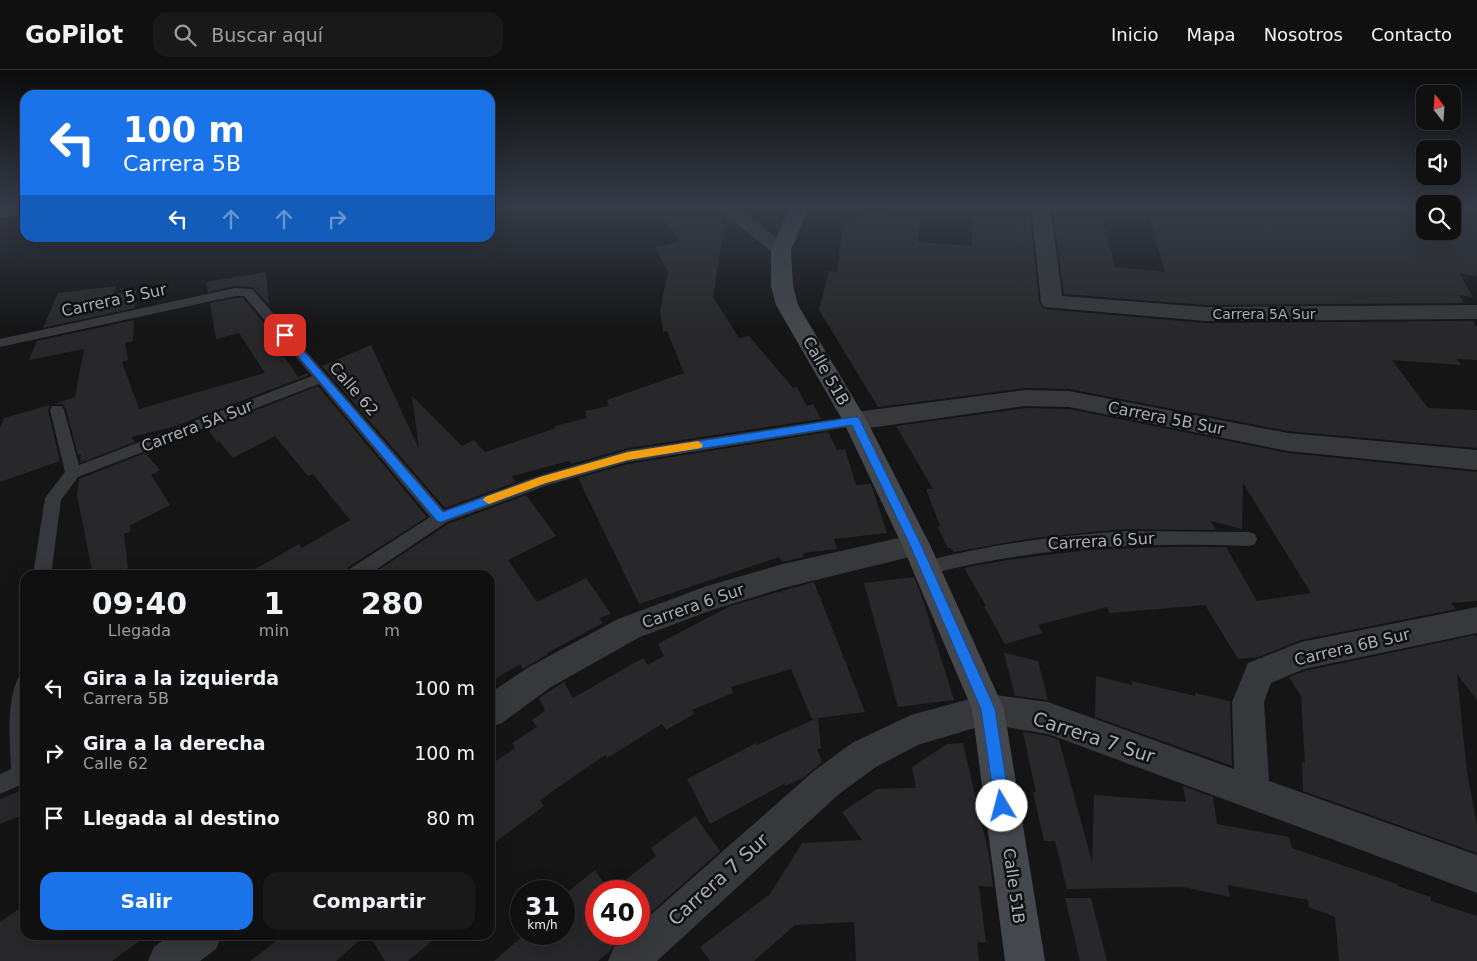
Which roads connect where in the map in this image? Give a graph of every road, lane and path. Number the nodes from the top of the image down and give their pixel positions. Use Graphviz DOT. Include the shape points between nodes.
graph roads {
  1 [pos="777,247"];
  2 [pos="783,247"];
  3 [pos="1045,247"];
  4 [pos="781,250"];
  5 [pos="235,292"];
  6 [pos="1477,312"];
  7 [pos="0,343"];
  8 [pos="322,378"];
  9 [pos="57,410"];
  10 [pos="855,421"];
  11 [pos="1477,460"];
  12 [pos="73,473"];
  13 [pos="441,518"];
  14 [pos="1249,539"];
  15 [pos="921,556"];
  16 [pos="43,570"];
  17 [pos="362,570"];
  18 [pos="1477,620"];
  19 [pos="495,708"];
  20 [pos="988,709"];
  21 [pos="20,716"];
  22 [pos="20,735"];
  23 [pos="20,775"];
  24 [pos="0,784"];
  25 [pos="1252,793"];
  26 [pos="1477,874"];
  27 [pos="195,940"];
  28 [pos="168,961"];
  29 [pos="628,961"];
  30 [pos="1025,961"];
  1 -- 4 [label="street"];
  2 -- 4 [label="street, Calle 51B"];
  3 -- 6 [label="street, Carrera 5A Sur" via="1052,302 1204,314"];
  4 -- 10 [label="street, Calle 51B" via="782,286 787,305"];
  5 -- 7 [label="lane, Carrera 5 Sur"];
  5 -- 8 [label="lane, Calle 62" via="248,292"];
  8 -- 12 [label="lane, Carrera 5A Sur"];
  8 -- 13 [label="lane, Calle 62"];
  9 -- 12 [label="lane"];
  10 -- 11 [label="street, Carrera 5B Sur" via="1025,398 1068,399 1288,442"];
  10 -- 13 [label="lane" via="628,456 544,480"];
  10 -- 15 [label="street, Calle 51B"];
  12 -- 16 [label="lane" via="53,498"];
  13 -- 17 [label="lane"];
  14 -- 15 [label="lane, Carrera 6 Sur" via="1190,536 1071,541 959,559"];
  15 -- 19 [label="street, Carrera 6 Sur" via="783,576 707,599 630,628 540,677"];
  15 -- 20 [label="street, Calle 51B"];
  18 -- 25 [label="street, Carrera 6B Sur" via="1301,656 1259,673 1248,702"];
  20 -- 25 [label="street, Carrera 7 Sur" via="1048,718"];
  20 -- 29 [label="street, Carrera 7 Sur" via="911,731 857,760 827,782"];
  20 -- 30 [label="street, Calle 51B"];
  21 -- 22 [label="lane"];
  23 -- 24 [label="lane"];
  25 -- 26 [label="street, Carrera 7 Sur"];
  27 -- 28 [label="street"];
}
